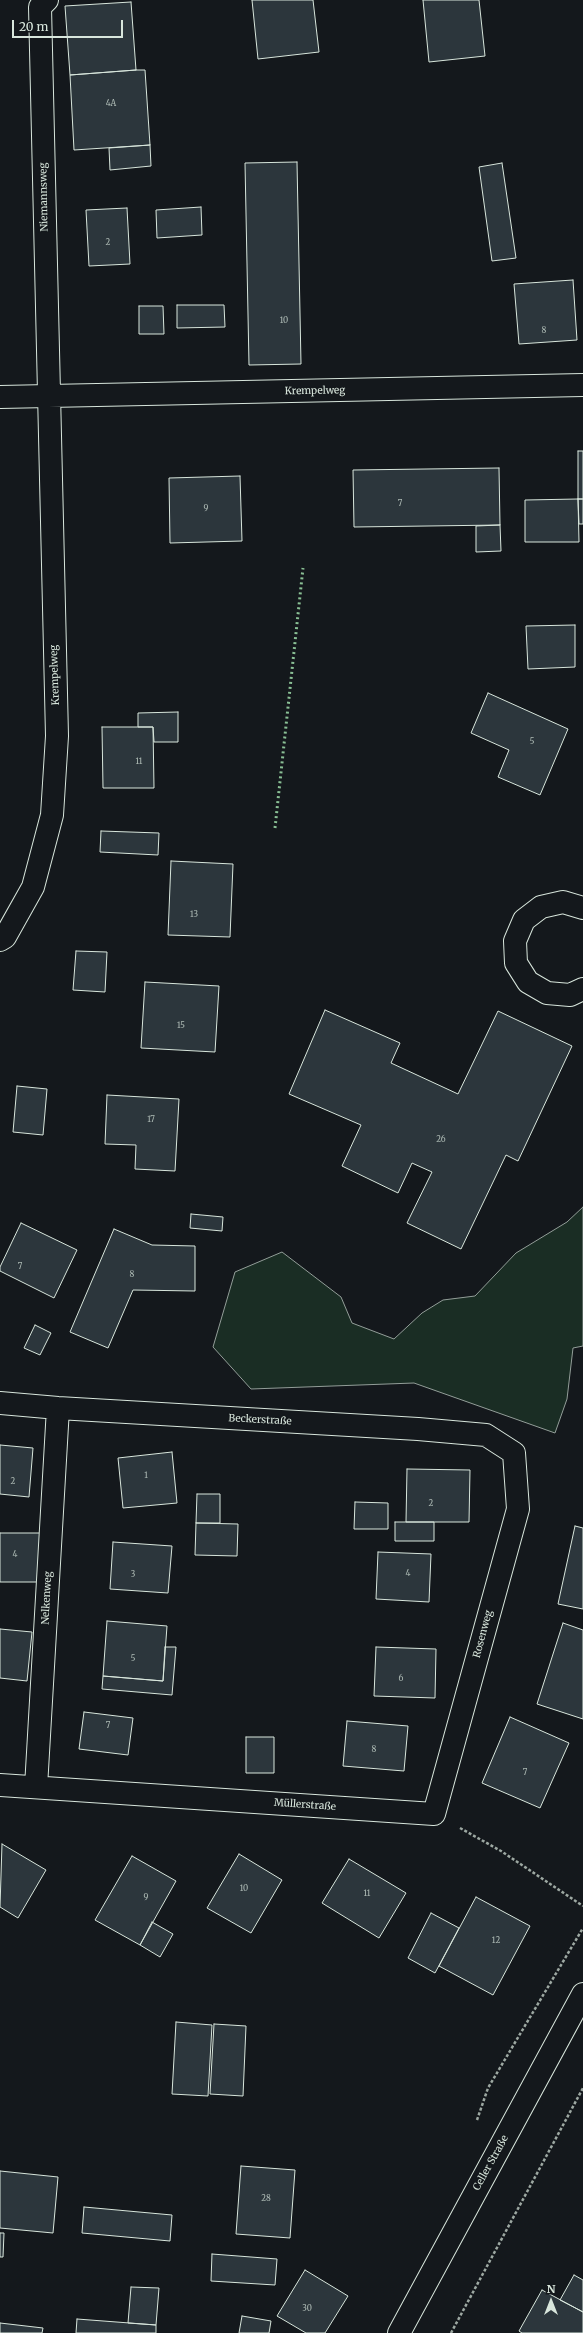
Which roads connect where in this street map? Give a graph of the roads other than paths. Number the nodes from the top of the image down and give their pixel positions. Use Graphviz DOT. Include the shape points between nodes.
graph roads {
  1 [pos="48,0"];
  2 [pos="583,385"];
  3 [pos="48,396"];
  4 [pos="0,397"];
  5 [pos="583,908"];
  6 [pos="0,940"];
  7 [pos="583,989"];
  8 [pos="0,1402"];
  9 [pos="58,1408"];
  10 [pos="514,1453"];
  11 [pos="0,1785"];
  12 [pos="36,1788"];
  13 [pos="434,1814"];
  14 [pos="583,1994"];
  15 [pos="399,2333"];
  1 -- 3 [label="street, Niemannsweg" via="40,7"];
  2 -- 3 [label="street, Krempelweg"];
  3 -- 4 [label="street, Krempelweg"];
  3 -- 6 [label="street, Krempelweg" via="57,736 52,815 33,887 5,937"];
  5 -- 7 [label="street" via="564,902 541,907 524,920 515,941 516,963 528,982 547,993 570,995"];
  8 -- 9 [label="street, Beckerstraße"];
  9 -- 10 [label="street, Beckerstraße" via="410,1428 486,1435"];
  9 -- 12 [label="street, Nelkenweg"];
  10 -- 13 [label="street, Rosenweg" via="518,1509"];
  11 -- 12 [label="street, Müllerstraße"];
  12 -- 13 [label="street, Müllerstraße"];
  14 -- 15 [label="street, Celler Straße"];
}
